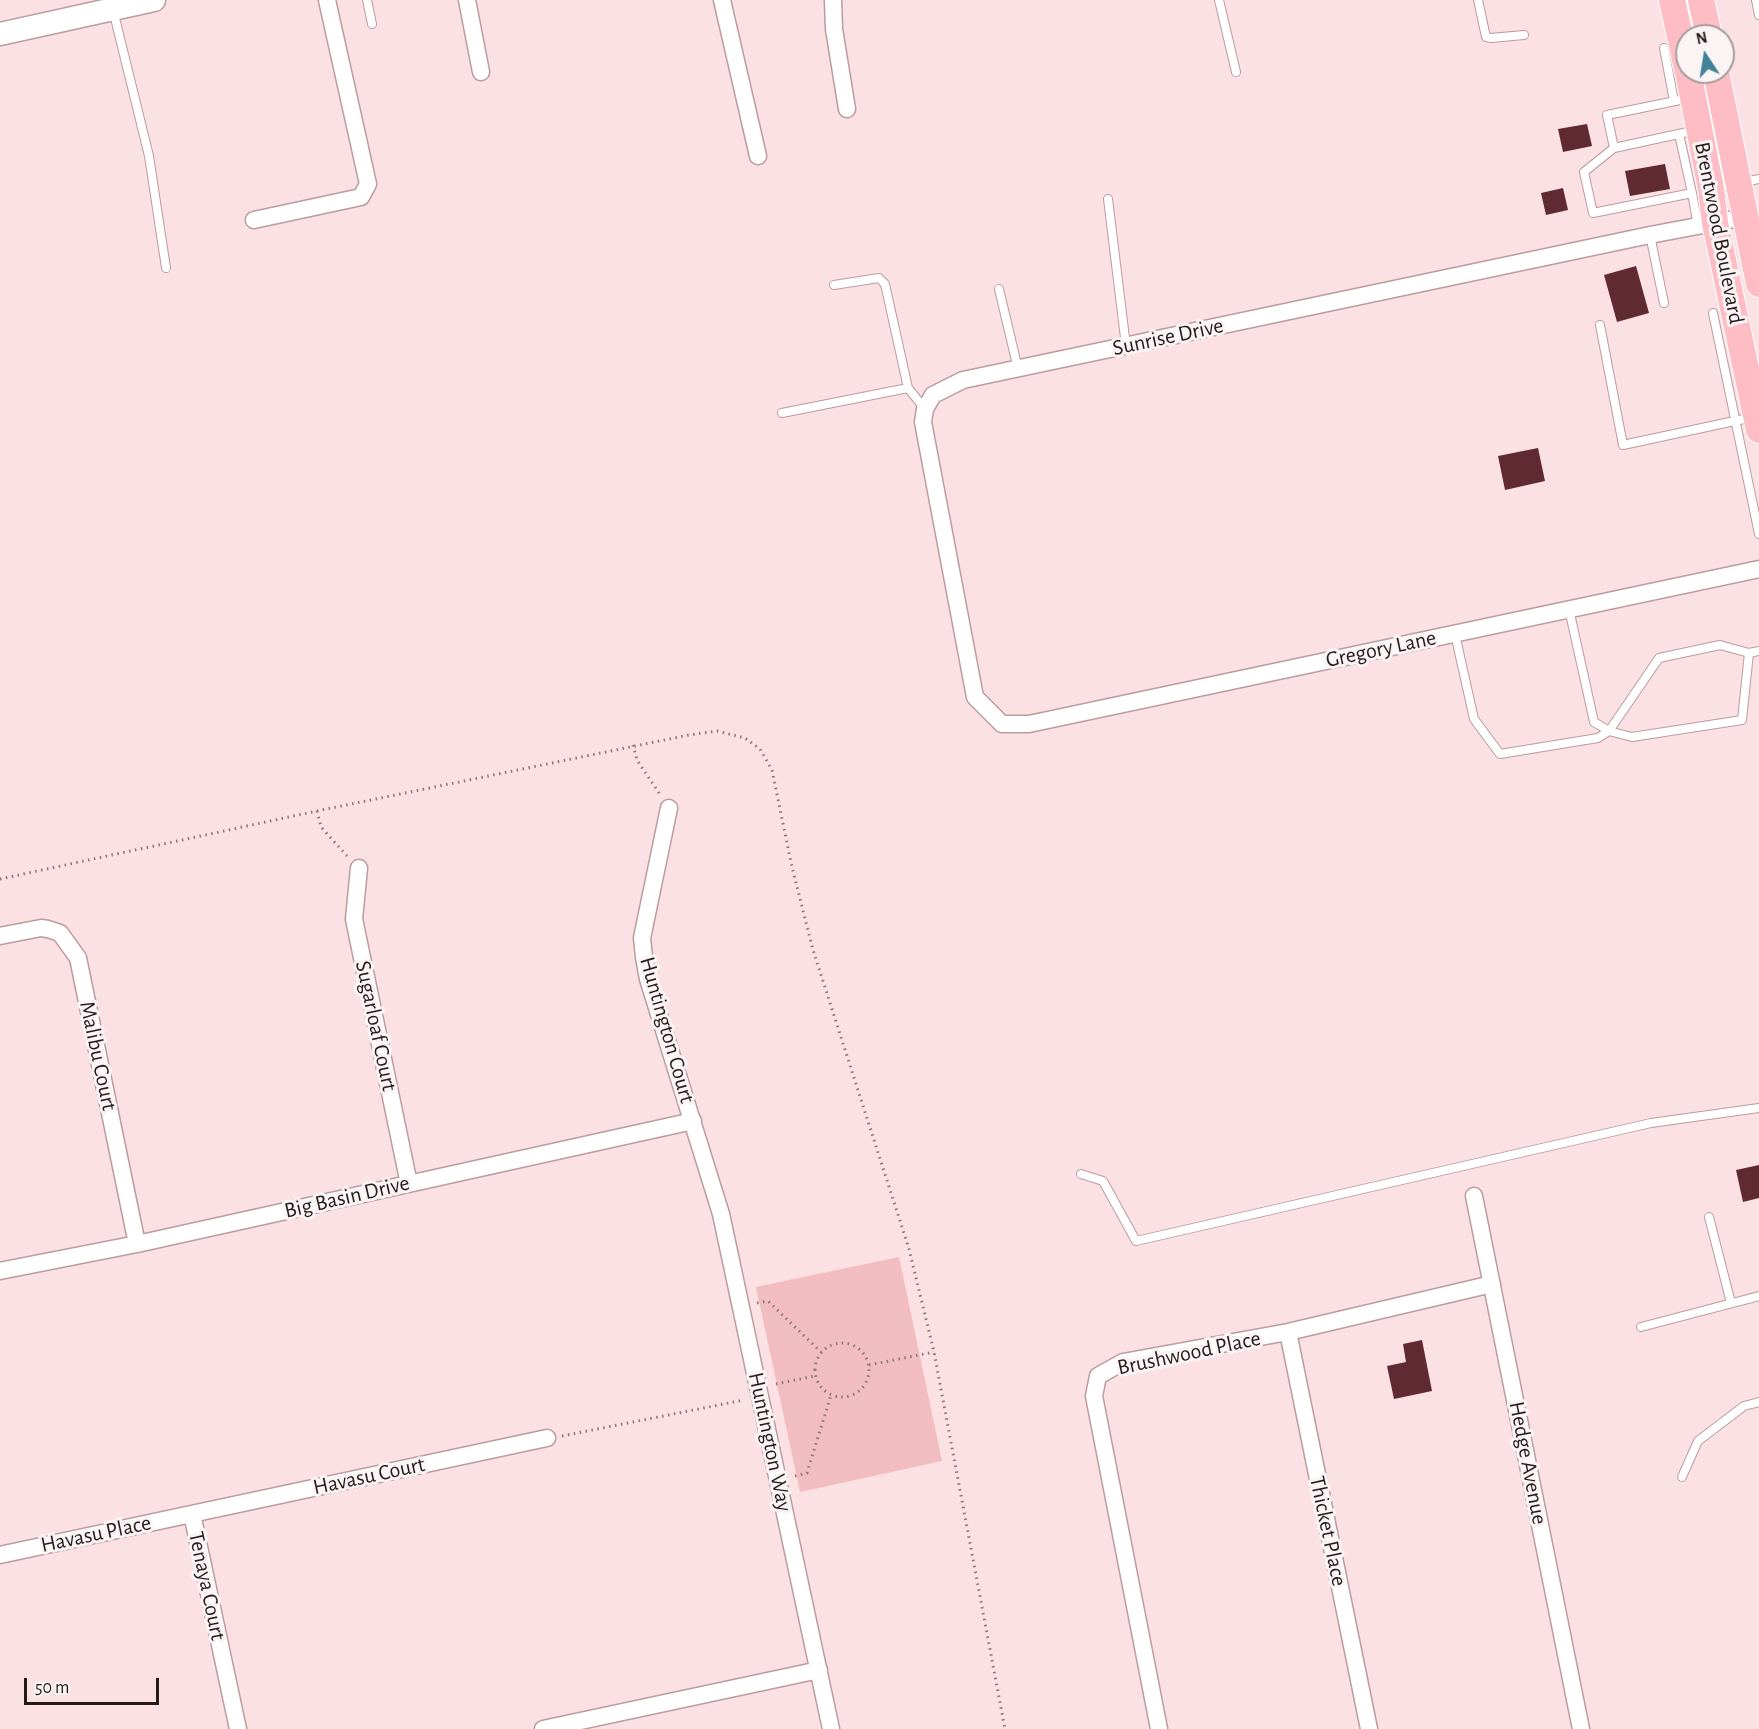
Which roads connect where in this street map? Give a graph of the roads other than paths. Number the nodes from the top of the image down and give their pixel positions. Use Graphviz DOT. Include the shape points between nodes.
graph roads {
  1 [pos="154,0"];
  2 [pos="327,0"];
  3 [pos="367,0"];
  4 [pos="467,0"];
  5 [pos="722,0"];
  6 [pos="833,0"];
  7 [pos="1219,0"];
  8 [pos="1478,0"];
  9 [pos="1672,0"];
  10 [pos="1701,0"];
  11 [pos="1756,0"];
  12 [pos="113,9"];
  13 [pos="1759,15"];
  14 [pos="372,24"];
  15 [pos="1677,24"];
  16 [pos="1706,24"];
  17 [pos="0,34"];
  18 [pos="1524,35"];
  19 [pos="1664,48"];
  20 [pos="481,72"];
  21 [pos="1236,72"];
  22 [pos="1685,84"];
  23 [pos="1720,84"];
  24 [pos="1683,99"];
  25 [pos="847,109"];
  26 [pos="1689,132"];
  27 [pos="1614,148"];
  28 [pos="758,156"];
  29 [pos="1749,181"];
  30 [pos="1701,191"];
  31 [pos="1108,199"];
  32 [pos="1745,217"];
  33 [pos="254,220"];
  34 [pos="1707,225"];
  35 [pos="1650,236"];
  36 [pos="166,268"];
  37 [pos="1759,284"];
  38 [pos="834,285"];
  39 [pos="999,289"];
  40 [pos="1664,303"];
  41 [pos="1713,313"];
  42 [pos="1600,325"];
  43 [pos="1126,346"];
  44 [pos="1018,369"];
  45 [pos="908,388"];
  46 [pos="925,409"];
  47 [pos="782,413"];
  48 [pos="1750,422"];
  49 [pos="1759,534"];
  50 [pos="1759,569"];
  51 [pos="1569,609"];
  52 [pos="1455,634"];
  53 [pos="1759,651"];
  54 [pos="1749,653"];
  55 [pos="1608,731"];
  56 [pos="669,808"];
  57 [pos="359,868"];
  58 [pos="0,936"];
  59 [pos="1759,1108"];
  60 [pos="693,1121"];
  61 [pos="1081,1173"];
  62 [pos="409,1184"];
  63 [pos="1474,1196"];
  64 [pos="721,1214"];
  65 [pos="1709,1217"];
  66 [pos="137,1244"];
  67 [pos="0,1270"];
  68 [pos="1492,1284"];
  69 [pos="1759,1296"];
  70 [pos="1731,1303"];
  71 [pos="1641,1327"];
  72 [pos="1288,1332"];
  73 [pos="1759,1402"];
  74 [pos="546,1438"];
  75 [pos="1682,1477"];
  76 [pos="192,1514"];
  77 [pos="0,1555"];
  78 [pos="819,1670"];
  79 [pos="238,1729"];
  80 [pos="543,1729"];
  81 [pos="831,1729"];
  82 [pos="1159,1729"];
  83 [pos="1369,1729"];
  84 [pos="1581,1729"];
  1 -- 12 [label="main road"];
  2 -- 33 [label="street" via="368,184 361,197"];
  3 -- 14 [label="lane"];
  4 -- 20 [label="street"];
  5 -- 28 [label="street"];
  6 -- 25 [label="street"];
  7 -- 21 [label="lane"];
  8 -- 18 [label="lane" via="1486,37"];
  9 -- 15 [label="main road, Brentwood Boulevard"];
  10 -- 16 [label="main road"];
  11 -- 13 [label="lane"];
  12 -- 17 [label="main road"];
  12 -- 36 [label="lane" via="149,156"];
  19 -- 24 [label="lane"];
  22 -- 24 [label="main road, Brentwood Boulevard"];
  23 -- 29 [label="main road, Brentwood Boulevard"];
  24 -- 26 [label="main road, Brentwood Boulevard"];
  24 -- 27 [label="lane" via="1607,115"];
  26 -- 27 [label="lane"];
  26 -- 30 [label="main road, Brentwood Boulevard"];
  27 -- 30 [label="lane" via="1584,172 1593,213"];
  29 -- 30 [label="lane"];
  29 -- 32 [label="main road, Brentwood Boulevard"];
  30 -- 34 [label="main road, Brentwood Boulevard"];
  31 -- 43 [label="lane"];
  32 -- 34 [label="street, Sunrise Drive"];
  32 -- 37 [label="main road, Brentwood Boulevard"];
  34 -- 35 [label="street, Sunrise Drive"];
  34 -- 48 [label="main road, Brentwood Boulevard"];
  35 -- 40 [label="lane"];
  35 -- 43 [label="street, Sunrise Drive"];
  38 -- 45 [label="lane" via="879,278 885,284"];
  39 -- 44 [label="lane"];
  41 -- 48 [label="lane"];
  42 -- 48 [label="lane" via="1623,445"];
  43 -- 44 [label="street, Sunrise Drive"];
  44 -- 46 [label="street, Sunrise Drive" via="963,380 933,395"];
  45 -- 46 [label="lane"];
  45 -- 47 [label="lane"];
  46 -- 52 [label="street, Gregory Lane" via="923,422 975,698 1002,724 1029,724"];
  48 -- 49 [label="lane"];
  50 -- 51 [label="street, Gregory Lane"];
  51 -- 52 [label="street, Gregory Lane"];
  51 -- 55 [label="lane" via="1594,722"];
  52 -- 55 [label="lane" via="1474,719 1500,754 1598,738"];
  53 -- 54 [label="lane"];
  54 -- 55 [label="lane" via="1719,645 1659,658"];
  54 -- 55 [label="lane" via="1742,720 1632,737"];
  56 -- 60 [label="street, Huntington Court" via="642,938 648,979"];
  57 -- 62 [label="street, Sugarloaf Court" via="354,919"];
  58 -- 66 [label="street, Malibu Court" via="48,929 60,933 78,958"];
  59 -- 61 [label="lane" via="1651,1123 1136,1241 1103,1181"];
  60 -- 62 [label="street, Big Basin Drive"];
  60 -- 64 [label="street, Huntington Court"];
  62 -- 66 [label="street, Big Basin Drive"];
  63 -- 68 [label="street, Hedge Avenue"];
  64 -- 78 [label="street, Huntington Way"];
  65 -- 70 [label="lane"];
  66 -- 67 [label="street, Big Basin Drive"];
  68 -- 72 [label="street, Brushwood Place"];
  68 -- 84 [label="street, Hedge Avenue"];
  69 -- 70 [label="lane"];
  70 -- 71 [label="lane"];
  72 -- 82 [label="street, Brushwood Place" via="1123,1362 1098,1376 1094,1396"];
  72 -- 83 [label="street, Thicket Place"];
  73 -- 75 [label="lane" via="1744,1406 1698,1442"];
  74 -- 76 [label="street, Havasu Court"];
  76 -- 77 [label="street, Havasu Place"];
  76 -- 79 [label="street, Tenaya Court"];
  78 -- 80 [label="street"];
  78 -- 81 [label="street, Huntington Way"];
}
